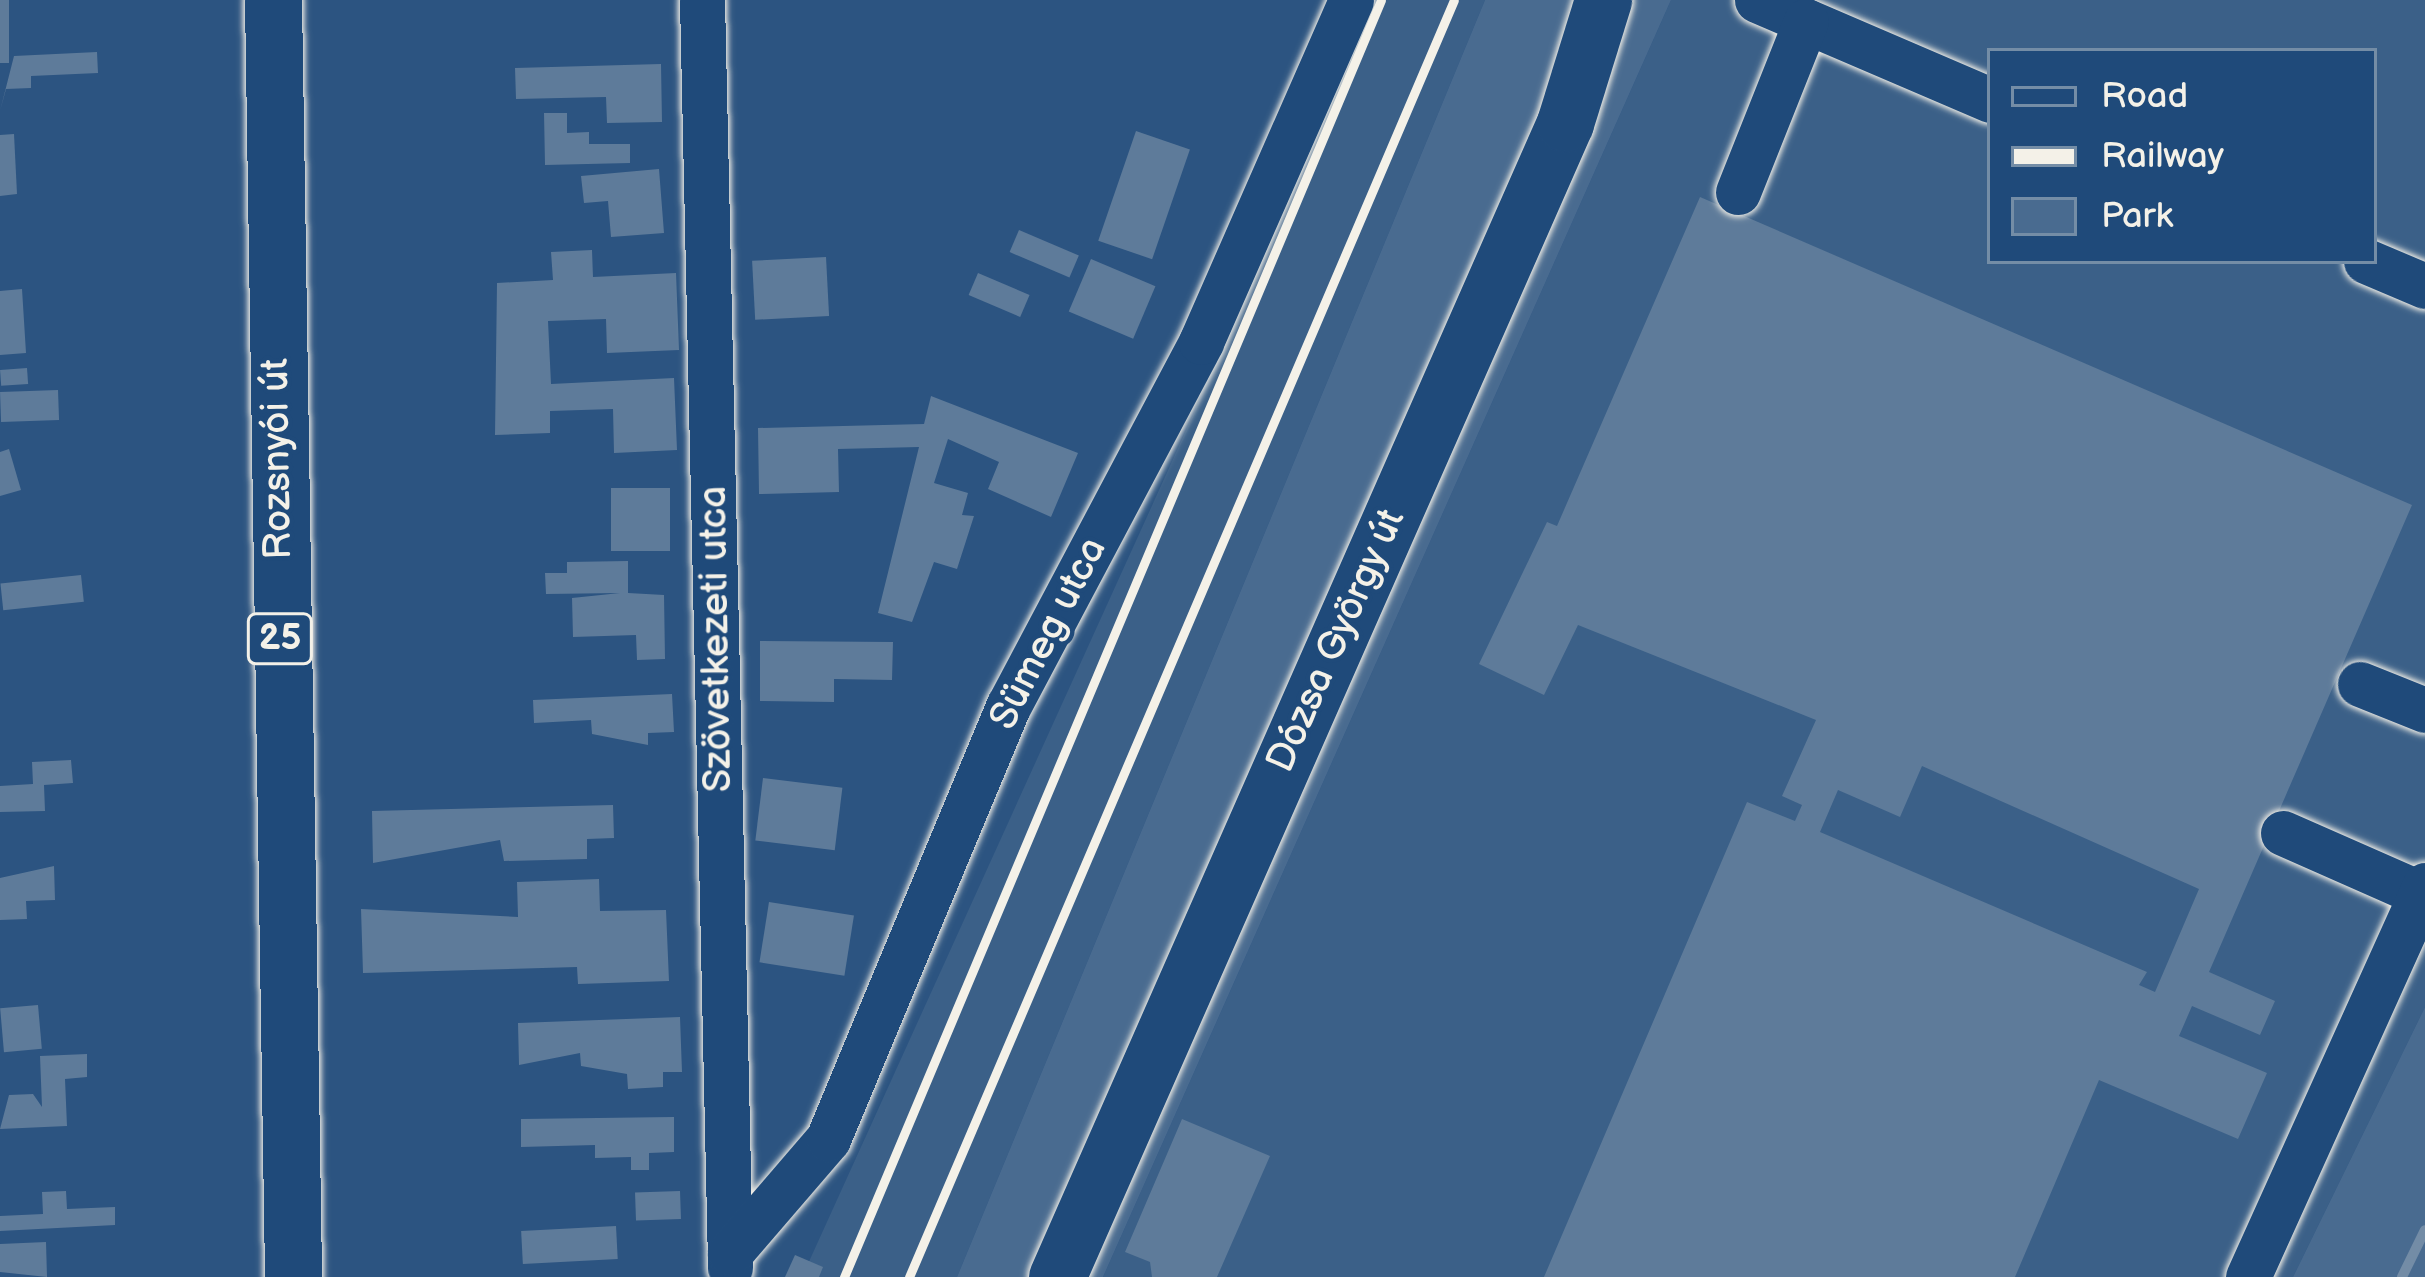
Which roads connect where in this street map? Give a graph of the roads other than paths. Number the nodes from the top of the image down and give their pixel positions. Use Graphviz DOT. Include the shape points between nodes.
graph roads {
  1 [pos="273,0"];
  2 [pos="702,0"];
  3 [pos="1351,0"];
  4 [pos="1603,0"];
  5 [pos="1757,0"];
  6 [pos="1806,21"];
  7 [pos="1987,99"];
  8 [pos="1738,192"];
  9 [pos="2373,264"];
  10 [pos="2425,286"];
  11 [pos="2360,684"];
  12 [pos="2425,710"];
  13 [pos="2283,832"];
  14 [pos="2423,889"];
  15 [pos="730,1265"];
  16 [pos="1063,1275"];
  17 [pos="293,1277"];
  18 [pos="2248,1277"];
  1 -- 17 [label="main road, Rozsnyói út / 25"];
  2 -- 15 [label="street, Szövetkezeti utca"];
  3 -- 15 [label="street, Sümeg utca" via="1201,342 1009,705 828,1139"];
  4 -- 16 [label="main road, Dózsa György út" via="1564,122"];
  5 -- 6 [label="street"];
  6 -- 7 [label="street"];
  6 -- 8 [label="street"];
  9 -- 10 [label="street"];
  11 -- 12 [label="street"];
  13 -- 14 [label="street"];
  14 -- 18 [label="street"];
}
